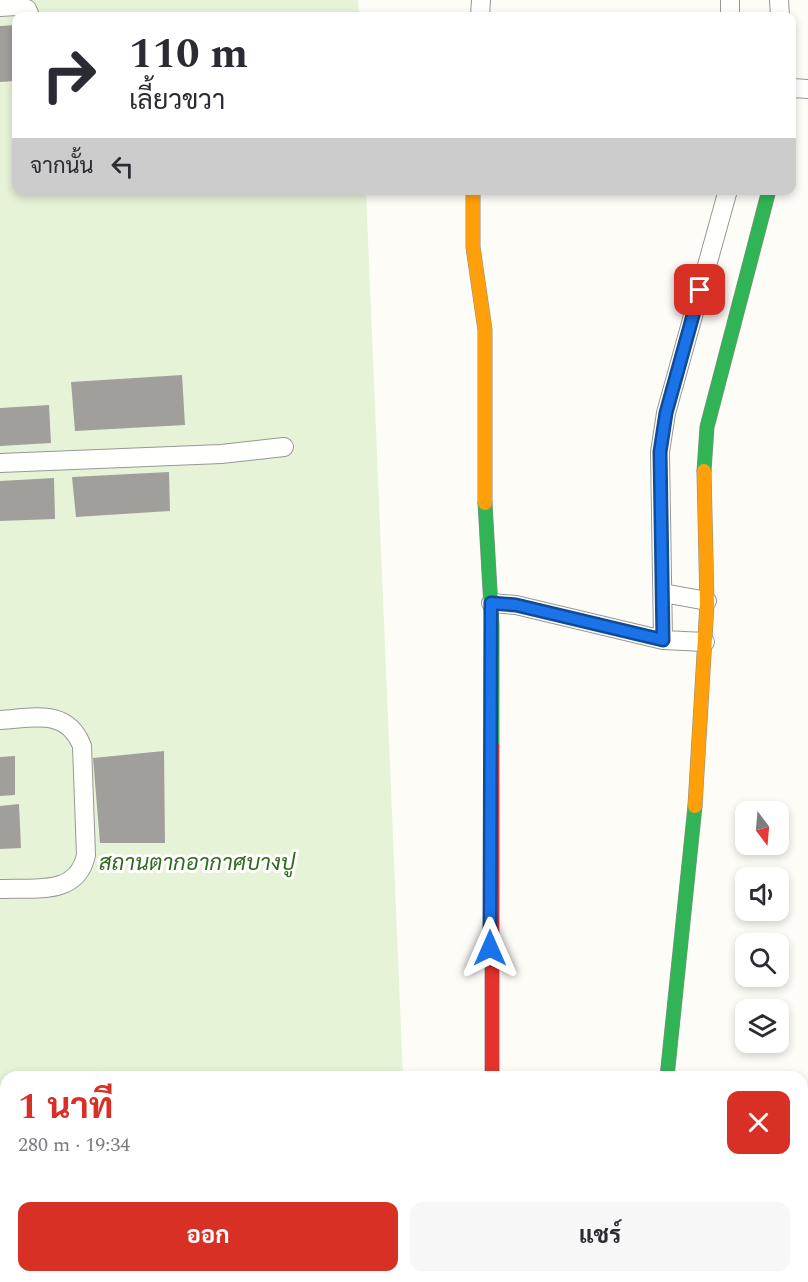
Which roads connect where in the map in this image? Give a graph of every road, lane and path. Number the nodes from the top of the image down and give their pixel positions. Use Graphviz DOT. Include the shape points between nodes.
graph roads {
  1 [pos="0,7"];
  2 [pos="28,12"];
  3 [pos="473,195"];
  4 [pos="727,195"];
  5 [pos="768,195"];
  6 [pos="284,447"];
  7 [pos="0,463"];
  8 [pos="668,595"];
  9 [pos="702,599"];
  10 [pos="491,603"];
  11 [pos="663,640"];
  12 [pos="705,642"];
  13 [pos="0,720"];
  14 [pos="0,889"];
  15 [pos="492,1071"];
  16 [pos="668,1071"];
  1 -- 2 [label="street" via="16,6"];
  3 -- 10 [label="main road" via="473,247 485,330 485,510"];
  4 -- 8 [label="street" via="666,413 660,452 660,573"];
  5 -- 9 [label="main road" via="707,427"];
  6 -- 7 [label="street" via="221,454"];
  8 -- 9 [label="street"];
  8 -- 11 [label="street"];
  9 -- 12 [label="main road"];
  10 -- 11 [label="street" via="516,605"];
  10 -- 15 [label="main road"];
  11 -- 12 [label="street"];
  12 -- 16 [label="main road" via="695,819"];
  13 -- 14 [label="street" via="48,718 67,723 76,733 82,746 86,855 83,870 67,883"];
}
